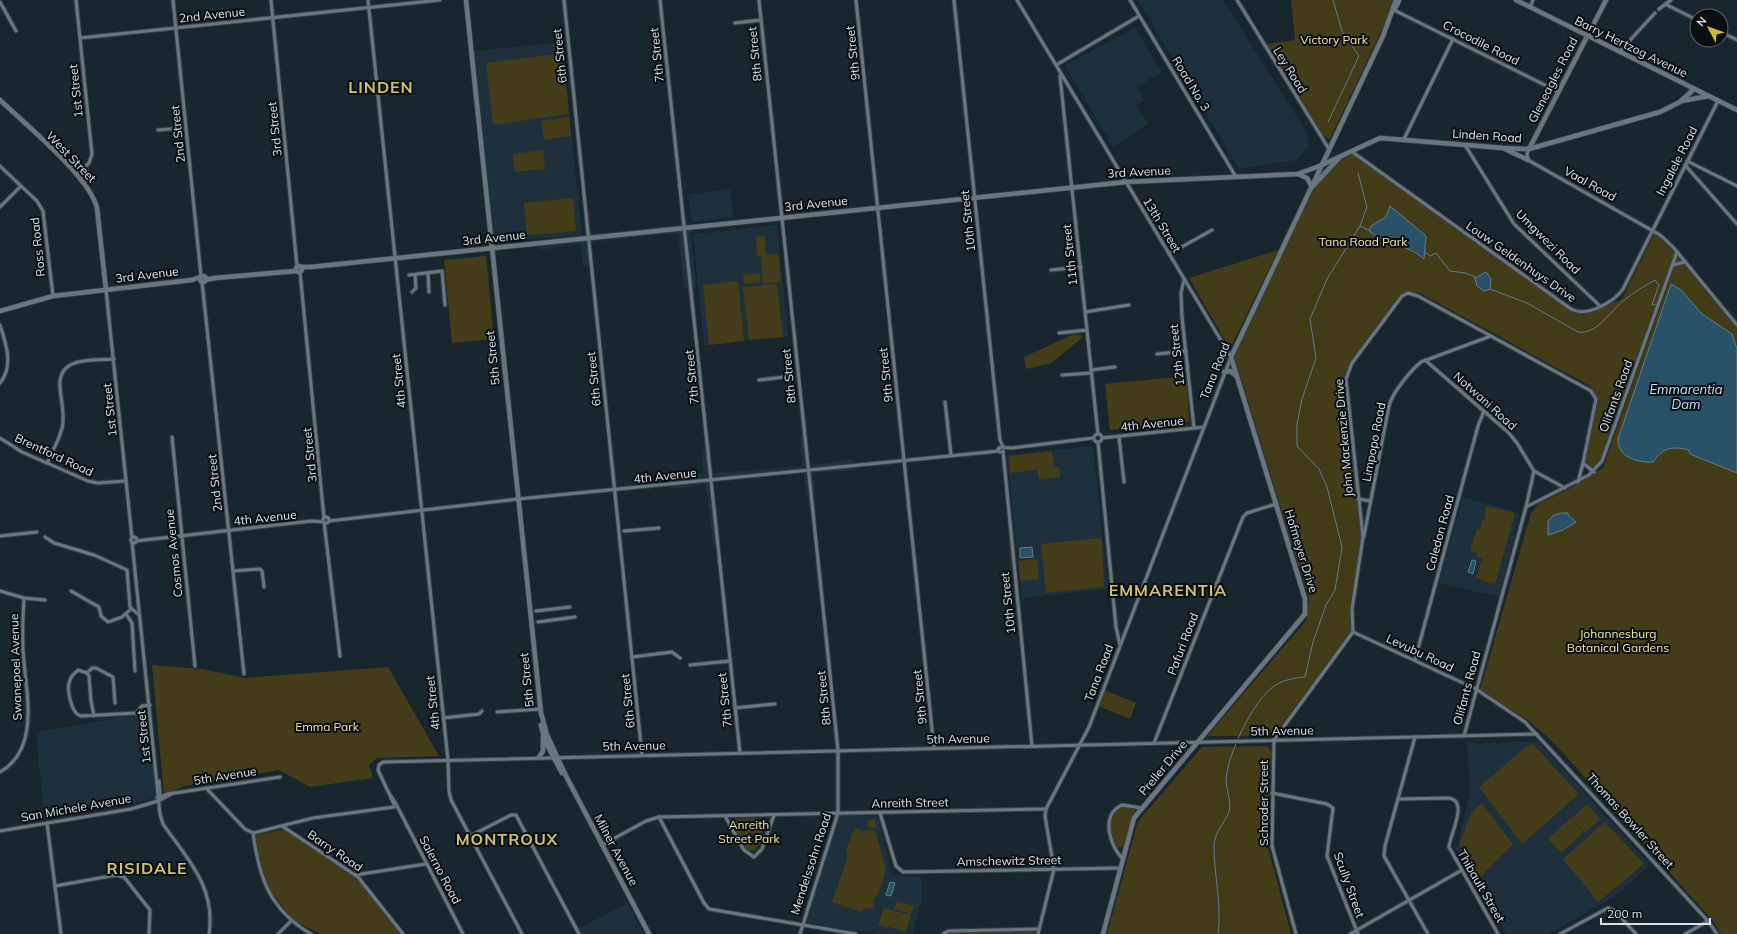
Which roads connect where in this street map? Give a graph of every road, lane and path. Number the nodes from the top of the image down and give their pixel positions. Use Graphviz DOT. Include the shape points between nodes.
graph roads {
  1 [pos="76,0"];
  2 [pos="173,0"];
  3 [pos="271,0"];
  4 [pos="368,0"];
  5 [pos="440,0"];
  6 [pos="466,0"];
  7 [pos="564,0"];
  8 [pos="660,0"];
  9 [pos="759,0"];
  10 [pos="856,0"];
  11 [pos="954,0"];
  12 [pos="1017,0"];
  13 [pos="1130,0"];
  14 [pos="1237,0"];
  15 [pos="1396,0"];
  16 [pos="1399,0"];
  17 [pos="1516,0"];
  18 [pos="1533,0"];
  19 [pos="1606,0"];
  20 [pos="1671,0"];
  21 [pos="0,2"];
  22 [pos="1665,4"];
  23 [pos="369,7"];
  24 [pos="1530,7"];
  25 [pos="1659,9"];
  26 [pos="1393,11"];
  27 [pos="1655,13"];
  28 [pos="1139,16"];
  29 [pos="1689,16"];
  30 [pos="273,18"];
  31 [pos="761,20"];
  32 [pos="735,23"];
  33 [pos="176,28"];
  34 [pos="16,31"];
  35 [pos="1588,36"];
  36 [pos="80,38"];
  37 [pos="1454,39"];
  38 [pos="1619,52"];
  39 [pos="1056,66"];
  40 [pos="1060,74"];
  41 [pos="1694,89"];
  42 [pos="1559,92"];
  43 [pos="1709,96"];
  44 [pos="0,100"];
  45 [pos="1718,101"];
  46 [pos="1680,102"];
  47 [pos="1737,110"];
  48 [pos="182,128"];
  49 [pos="158,130"];
  50 [pos="1404,139"];
  51 [pos="1465,145"];
  52 [pos="1503,148"];
  53 [pos="1529,148"];
  54 [pos="1329,149"];
  55 [pos="1351,151"];
  56 [pos="1339,157"];
  57 [pos="1528,160"];
  58 [pos="1687,161"];
  59 [pos="1322,165"];
  60 [pos="1685,165"];
  61 [pos="0,166"];
  62 [pos="1298,174"];
  63 [pos="77,175"];
  64 [pos="1236,178"];
  65 [pos="1126,182"];
  66 [pos="20,186"];
  67 [pos="1737,186"];
  68 [pos="1072,187"];
  69 [pos="1311,188"];
  70 [pos="975,198"];
  71 [pos="0,207"];
  72 [pos="878,208"];
  73 [pos="782,218"];
  74 [pos="1737,224"];
  75 [pos="685,229"];
  76 [pos="1653,229"];
  77 [pos="1212,230"];
  78 [pos="589,239"];
  79 [pos="492,248"];
  80 [pos="1677,252"];
  81 [pos="1169,254"];
  82 [pos="395,258"];
  83 [pos="1684,262"];
  84 [pos="1672,266"];
  85 [pos="1081,267"];
  86 [pos="299,269"];
  87 [pos="1051,270"];
  88 [pos="428,273"];
  89 [pos="409,275"];
  90 [pos="415,275"];
  91 [pos="203,279"];
  92 [pos="1184,280"];
  93 [pos="106,290"];
  94 [pos="412,292"];
  95 [pos="429,292"];
  96 [pos="53,296"];
  97 [pos="445,305"];
  98 [pos="1129,306"];
  99 [pos="1600,306"];
  100 [pos="0,311"];
  101 [pos="1085,312"];
  102 [pos="0,325"];
  103 [pos="1737,325"];
  104 [pos="1087,330"];
  105 [pos="1059,334"];
  106 [pos="1491,336"];
  107 [pos="1186,351"];
  108 [pos="1157,354"];
  109 [pos="1230,357"];
  110 [pos="114,359"];
  111 [pos="1425,360"];
  112 [pos="1115,367"];
  113 [pos="1092,371"];
  114 [pos="1224,372"];
  115 [pos="1062,375"];
  116 [pos="1235,375"];
  117 [pos="792,376"];
  118 [pos="759,380"];
  119 [pos="0,383"];
  120 [pos="945,402"];
  121 [pos="1484,411"];
  122 [pos="1204,427"];
  123 [pos="1194,428"];
  124 [pos="1098,434"];
  125 [pos="172,437"];
  126 [pos="1119,437"];
  127 [pos="0,438"];
  128 [pos="1094,438"];
  129 [pos="1102,438"];
  130 [pos="1098,442"];
  131 [pos="1001,449"];
  132 [pos="951,455"];
  133 [pos="904,459"];
  134 [pos="47,463"];
  135 [pos="1583,463"];
  136 [pos="808,470"];
  137 [pos="1534,471"];
  138 [pos="1594,472"];
  139 [pos="712,480"];
  140 [pos="126,481"];
  141 [pos="1124,482"];
  142 [pos="1578,482"];
  143 [pos="1565,488"];
  144 [pos="615,490"];
  145 [pos="1358,499"];
  146 [pos="518,500"];
  147 [pos="1371,501"];
  148 [pos="1276,504"];
  149 [pos="1526,507"];
  150 [pos="422,511"];
  151 [pos="326,520"];
  152 [pos="659,528"];
  153 [pos="229,530"];
  154 [pos="624,531"];
  155 [pos="37,532"];
  156 [pos="0,536"];
  157 [pos="181,536"];
  158 [pos="45,537"];
  159 [pos="1363,538"];
  160 [pos="134,540"];
  161 [pos="233,571"];
  162 [pos="264,587"];
  163 [pos="0,591"];
  164 [pos="71,591"];
  165 [pos="24,598"];
  166 [pos="45,600"];
  167 [pos="570,607"];
  168 [pos="131,609"];
  169 [pos="536,611"];
  170 [pos="126,614"];
  171 [pos="139,615"];
  172 [pos="575,617"];
  173 [pos="538,622"];
  174 [pos="1353,632"];
  175 [pos="1121,646"];
  176 [pos="340,656"];
  177 [pos="632,657"];
  178 [pos="680,658"];
  179 [pos="1415,660"];
  180 [pos="730,661"];
  181 [pos="690,665"];
  182 [pos="195,666"];
  183 [pos="135,671"];
  184 [pos="87,673"];
  185 [pos="244,674"];
  186 [pos="1476,689"];
  187 [pos="529,700"];
  188 [pos="115,703"];
  189 [pos="775,704"];
  190 [pos="150,705"];
  191 [pos="735,708"];
  192 [pos="530,710"];
  193 [pos="482,711"];
  194 [pos="541,711"];
  195 [pos="497,712"];
  196 [pos="94,716"];
  197 [pos="443,718"];
  198 [pos="1537,734"];
  199 [pos="543,735"];
  200 [pos="1464,736"];
  201 [pos="1415,738"];
  202 [pos="1274,740"];
  203 [pos="1198,742"];
  204 [pos="1154,743"];
  205 [pos="1080,745"];
  206 [pos="1032,746"];
  207 [pos="934,748"];
  208 [pos="838,750"];
  209 [pos="740,753"];
  210 [pos="642,755"];
  211 [pos="555,757"];
  212 [pos="538,758"];
  213 [pos="448,760"];
  214 [pos="380,764"];
  215 [pos="0,772"];
  216 [pos="280,776"];
  217 [pos="206,788"];
  218 [pos="1272,793"];
  219 [pos="173,794"];
  220 [pos="1398,799"];
  221 [pos="158,800"];
  222 [pos="395,806"];
  223 [pos="1142,808"];
  224 [pos="1046,809"];
  225 [pos="838,813"];
  226 [pos="880,813"];
  227 [pos="774,815"];
  228 [pos="725,816"];
  229 [pos="659,817"];
  230 [pos="46,823"];
  231 [pos="282,826"];
  232 [pos="0,831"];
  233 [pos="253,834"];
  234 [pos="470,836"];
  235 [pos="602,845"];
  236 [pos="1122,858"];
  237 [pos="426,864"];
  238 [pos="1120,868"];
  239 [pos="1054,869"];
  240 [pos="1462,870"];
  241 [pos="355,875"];
  242 [pos="54,886"];
  243 [pos="1409,900"];
  244 [pos="1709,919"];
  245 [pos="291,920"];
  246 [pos="801,925"];
  247 [pos="1039,929"];
  248 [pos="1357,932"];
  249 [pos="61,934"];
  250 [pos="150,934"];
  251 [pos="209,934"];
  252 [pos="278,934"];
  253 [pos="311,934"];
  254 [pos="403,934"];
  255 [pos="463,934"];
  256 [pos="522,934"];
  257 [pos="580,934"];
  258 [pos="649,934"];
  259 [pos="800,934"];
  260 [pos="856,934"];
  261 [pos="943,934"];
  262 [pos="1038,934"];
  263 [pos="1103,934"];
  264 [pos="1296,934"];
  265 [pos="1350,934"];
  266 [pos="1428,934"];
  267 [pos="1498,934"];
  268 [pos="1560,934"];
  269 [pos="1636,934"];
  270 [pos="1685,934"];
  271 [pos="1717,934"];
  1 -- 36 [label="street, 1st Street"];
  2 -- 33 [label="street, 2nd Street"];
  3 -- 30 [label="street, 3rd Street"];
  4 -- 23 [label="street, 4th Street"];
  5 -- 23 [label="street, 2nd Avenue"];
  6 -- 79 [label="main road, 5th Street"];
  7 -- 78 [label="street, 6th Street"];
  8 -- 75 [label="street, 7th Street"];
  9 -- 31 [label="street, 8th Street"];
  10 -- 72 [label="street, 9th Street"];
  11 -- 70 [label="street, 10th Street"];
  12 -- 39 [label="street, 13th Street"];
  13 -- 28 [label="street, Road No. 3"];
  14 -- 54 [label="street, Ley Road"];
  15 -- 26 [label="main road, Tana Road"];
  16 -- 26 [label="main road, Tana Road"];
  17 -- 24 [label="main road, Barry Hertzog Avenue"];
  18 -- 24 [label="street"];
  19 -- 35 [label="main road, Gleneagles Road"];
  20 -- 22 [label="street"];
  21 -- 34 [label="street"];
  22 -- 25 [label="street"];
  22 -- 29 [label="street"];
  23 -- 30 [label="street, 2nd Avenue"];
  23 -- 82 [label="street, 4th Street"];
  24 -- 35 [label="main road, Barry Hertzog Avenue"];
  26 -- 37 [label="street, Crocodile Road"];
  26 -- 54 [label="main road, Tana Road"];
  27 -- 38 [label="street"];
  28 -- 39 [label="street"];
  28 -- 64 [label="street, Road No. 3"];
  30 -- 33 [label="street, 2nd Avenue"];
  30 -- 86 [label="street, 3rd Street"];
  31 -- 32 [label="street"];
  31 -- 73 [label="street, 8th Street"];
  33 -- 36 [label="street, 2nd Avenue"];
  33 -- 91 [label="street, 2nd Street"];
  35 -- 38 [label="main road, Barry Hertzog Avenue"];
  35 -- 42 [label="main road, Gleneagles Road"];
  36 -- 63 [label="street, 1st Street" via="92,154 89,163"];
  37 -- 42 [label="street, Crocodile Road"];
  37 -- 50 [label="street"];
  38 -- 41 [label="main road, Barry Hertzog Avenue"];
  39 -- 40 [label="street, 13th Street"];
  40 -- 65 [label="street, 13th Street"];
  40 -- 68 [label="street, 11th Street"];
  41 -- 43 [label="main road, Barry Hertzog Avenue"];
  41 -- 46 [label="main road, Linden Road"];
  42 -- 53 [label="main road, Gleneagles Road"];
  43 -- 45 [label="main road, Barry Hertzog Avenue"];
  43 -- 46 [label="main road"];
  44 -- 63 [label="main road, West Street"];
  45 -- 47 [label="main road, Barry Hertzog Avenue"];
  45 -- 58 [label="street, Ingalele Road"];
  46 -- 53 [label="main road, Linden Road" via="1660,112"];
  48 -- 49 [label="street"];
  50 -- 51 [label="main road, Linden Road"];
  50 -- 55 [label="main road, Linden Road" via="1377,138"];
  51 -- 52 [label="main road, Linden Road"];
  51 -- 99 [label="street, Umgwezi Road" via="1511,220"];
  52 -- 53 [label="main road, Linden Road"];
  52 -- 57 [label="main road"];
  53 -- 57 [label="street"];
  54 -- 56 [label="main road" via="1332,155"];
  54 -- 59 [label="main road, Tana Road"];
  55 -- 56 [label="main road, Linden Road"];
  55 -- 99 [label="street, Louw Geldenhuys Drive" via="1574,310 1583,312"];
  56 -- 59 [label="main road, Linden Road"];
  56 -- 69 [label="main road"];
  57 -- 76 [label="street, Vaal Road"];
  58 -- 60 [label="street, Ingalele Road"];
  58 -- 67 [label="street"];
  59 -- 62 [label="main road, 3rd Avenue"];
  59 -- 69 [label="main road, Tana Road"];
  60 -- 74 [label="street"];
  60 -- 76 [label="street, Ingalele Road"];
  61 -- 66 [label="street, Ross Road"];
  62 -- 64 [label="main road, 3rd Avenue"];
  62 -- 69 [label="main road" via="1307,178"];
  63 -- 93 [label="main road, West Street" via="89,189 97,208"];
  64 -- 65 [label="main road, 3rd Avenue"];
  65 -- 68 [label="main road, 3rd Avenue"];
  65 -- 81 [label="street, 13th Street"];
  66 -- 71 [label="street"];
  66 -- 96 [label="street, Ross Road" via="37,201 43,211"];
  68 -- 70 [label="main road, 3rd Avenue"];
  68 -- 85 [label="street, 11th Street"];
  69 -- 109 [label="main road, Tana Road"];
  70 -- 72 [label="main road, 3rd Avenue"];
  70 -- 131 [label="street, 10th Street"];
  72 -- 73 [label="main road, 3rd Avenue"];
  72 -- 133 [label="street, 9th Street"];
  73 -- 75 [label="main road, 3rd Avenue"];
  73 -- 136 [label="street, 8th Street"];
  75 -- 78 [label="main road, 3rd Avenue"];
  75 -- 139 [label="street, 7th Street"];
  76 -- 80 [label="street"];
  76 -- 99 [label="street, Louw Geldenhuys Drive" via="1623,289 1615,299"];
  77 -- 81 [label="street"];
  78 -- 79 [label="main road, 3rd Avenue"];
  78 -- 144 [label="street, 6th Street"];
  79 -- 82 [label="main road, 3rd Avenue"];
  79 -- 146 [label="main road, 5th Street"];
  80 -- 83 [label="street"];
  80 -- 84 [label="street, Olifants Road"];
  81 -- 92 [label="street, 13th Street"];
  82 -- 86 [label="main road, 3rd Avenue"];
  82 -- 150 [label="street, 4th Street"];
  83 -- 84 [label="street"];
  83 -- 103 [label="street"];
  84 -- 138 [label="street, Olifants Road" via="1604,456"];
  85 -- 87 [label="street"];
  85 -- 101 [label="street, 11th Street"];
  86 -- 91 [label="main road, 3rd Avenue"];
  86 -- 151 [label="street, 3rd Street"];
  88 -- 90 [label="street"];
  88 -- 95 [label="street"];
  88 -- 97 [label="street" via="442,271"];
  89 -- 90 [label="street"];
  90 -- 94 [label="street" via="416,288"];
  91 -- 93 [label="main road, 3rd Avenue"];
  91 -- 153 [label="street, 2nd Street"];
  92 -- 107 [label="street, 12th Street" via="1181,293"];
  92 -- 109 [label="street, 13th Street"];
  93 -- 96 [label="main road, 3rd Avenue"];
  93 -- 110 [label="street, 1st Street"];
  96 -- 100 [label="main road, 3rd Avenue"];
  98 -- 101 [label="street"];
  101 -- 104 [label="street, 11th Street"];
  102 -- 119 [label="street" via="8,358 5,374"];
  104 -- 105 [label="street"];
  104 -- 113 [label="street, 11th Street"];
  106 -- 111 [label="street, Limpopo Road"];
  106 -- 135 [label="street, John Mackenzie Drive" via="1586,387 1594,394 1596,400"];
  106 -- 145 [label="street, John Mackenzie Drive" via="1418,296 1407,293 1399,299 1352,363 1346,378"];
  107 -- 108 [label="street"];
  107 -- 123 [label="street, 12th Street"];
  109 -- 114 [label="street, Tana Road"];
  109 -- 116 [label="main road, Hofmeyer Drive"];
  110 -- 134 [label="street" via="75,362 62,373 60,382 63,423"];
  110 -- 140 [label="street, 1st Street"];
  111 -- 121 [label="street, Notwani Road"];
  111 -- 147 [label="street, Limpopo Road" via="1414,368 1390,402"];
  112 -- 113 [label="street"];
  113 -- 115 [label="street"];
  113 -- 124 [label="street, 11th Street"];
  114 -- 116 [label="main road" via="1230,371"];
  114 -- 122 [label="street, Tana Road"];
  116 -- 148 [label="main road, Hofmeyer Drive"];
  117 -- 118 [label="street"];
  120 -- 132 [label="street"];
  121 -- 137 [label="street, Notwani Road" via="1513,437"];
  121 -- 179 [label="street, Caledon Road"];
  122 -- 123 [label="street, 4th Avenue"];
  122 -- 175 [label="street, Tana Road"];
  123 -- 126 [label="street, 4th Avenue"];
  124 -- 128 [label="street"];
  124 -- 129 [label="street"];
  125 -- 157 [label="street, Cosmos Avenue"];
  126 -- 129 [label="street, 4th Avenue"];
  126 -- 141 [label="street"];
  127 -- 134 [label="street, Brentford Road" via="22,452"];
  128 -- 130 [label="street"];
  128 -- 131 [label="street, 4th Avenue"];
  129 -- 130 [label="street"];
  130 -- 175 [label="street" via="1116,627"];
  131 -- 132 [label="street, 4th Avenue"];
  131 -- 206 [label="street, 10th Street"];
  132 -- 133 [label="street, 4th Avenue"];
  133 -- 136 [label="street, 4th Avenue"];
  133 -- 207 [label="street, 9th Street"];
  134 -- 140 [label="street, Brentford Road" via="95,483"];
  135 -- 138 [label="street"];
  135 -- 142 [label="street, John Mackenzie Drive"];
  136 -- 139 [label="street, 4th Avenue"];
  136 -- 208 [label="street, 8th Street"];
  137 -- 143 [label="street, Notwani Road"];
  137 -- 149 [label="street, Olifants Road"];
  138 -- 142 [label="street, Olifants Road"];
  139 -- 144 [label="street, 4th Avenue"];
  139 -- 180 [label="street, 7th Street"];
  140 -- 160 [label="street, 1st Street"];
  142 -- 143 [label="street, Olifants Road"];
  143 -- 149 [label="street, Olifants Road"];
  144 -- 146 [label="street, 4th Avenue"];
  144 -- 177 [label="street, 6th Street"];
  145 -- 147 [label="street"];
  145 -- 159 [label="street, John Mackenzie Drive"];
  146 -- 150 [label="street, 4th Avenue"];
  146 -- 194 [label="main road, 5th Street"];
  147 -- 159 [label="street, Limpopo Road"];
  148 -- 203 [label="main road, Hofmeyer Drive" via="1305,599 1305,614"];
  148 -- 204 [label="street, Pafuri Road" via="1247,513 1241,520"];
  149 -- 186 [label="street, Olifants Road"];
  150 -- 151 [label="street, 4th Avenue"];
  150 -- 197 [label="street, 4th Street"];
  151 -- 153 [label="street, 4th Avenue"];
  151 -- 176 [label="street"];
  152 -- 154 [label="street"];
  153 -- 157 [label="street, 4th Avenue"];
  153 -- 161 [label="street, 2nd Street"];
  155 -- 156 [label="street"];
  157 -- 160 [label="street, 4th Avenue"];
  157 -- 182 [label="street, Cosmos Avenue"];
  158 -- 168 [label="street" via="51,542 94,555 127,570"];
  159 -- 174 [label="street, John Mackenzie Drive" via="1352,609"];
  160 -- 171 [label="street, 1st Street"];
  161 -- 162 [label="street" via="260,569"];
  161 -- 185 [label="street, 2nd Street"];
  163 -- 165 [label="street"];
  164 -- 170 [label="street" via="99,607 101,616 107,621"];
  165 -- 166 [label="street"];
  165 -- 215 [label="street, Swanepoel Avenue" via="22,637 28,707 25,740 16,759"];
  167 -- 169 [label="street"];
  168 -- 170 [label="street"];
  168 -- 171 [label="street"];
  170 -- 183 [label="street" via="132,623"];
  171 -- 190 [label="street, 1st Street"];
  172 -- 173 [label="street"];
  174 -- 179 [label="street, Levubu Road"];
  174 -- 202 [label="street"];
  175 -- 205 [label="street, Tana Road"];
  177 -- 178 [label="street" via="672,652"];
  177 -- 210 [label="street, 6th Street"];
  179 -- 186 [label="street, Levubu Road"];
  180 -- 181 [label="street"];
  180 -- 191 [label="street, 7th Street"];
  184 -- 188 [label="street" via="96,668 113,677"];
  184 -- 196 [label="street"];
  184 -- 196 [label="street" via="78,670 70,678 70,701 76,715"];
  186 -- 198 [label="street, Levubu Road" via="1522,719"];
  186 -- 200 [label="street, Olifants Road"];
  187 -- 192 [label="street"];
  189 -- 191 [label="street"];
  190 -- 196 [label="street" via="142,706 138,713"];
  190 -- 221 [label="street, 1st Street"];
  191 -- 209 [label="street, 7th Street"];
  192 -- 194 [label="street"];
  192 -- 195 [label="street"];
  193 -- 197 [label="street" via="472,715"];
  194 -- 199 [label="main road, 5th Street"];
  194 -- 211 [label="main road, 5th Street"];
  197 -- 213 [label="street, 4th Street"];
  198 -- 200 [label="street, 5th Avenue"];
  198 -- 244 [label="street, Thomas Bowler Street"];
  199 -- 211 [label="main road, 5th Street"];
  199 -- 212 [label="main road" via="543,752"];
  200 -- 201 [label="street, 5th Avenue"];
  201 -- 202 [label="street, 5th Avenue"];
  201 -- 220 [label="street"];
  202 -- 203 [label="street, 5th Avenue"];
  202 -- 218 [label="street, Schroder Street"];
  203 -- 204 [label="street, 5th Avenue"];
  203 -- 223 [label="main road, Preller Drive"];
  204 -- 205 [label="street, 5th Avenue"];
  205 -- 206 [label="street, 5th Avenue"];
  205 -- 224 [label="street, Tana Road"];
  206 -- 207 [label="street, 5th Avenue"];
  207 -- 208 [label="street, 5th Avenue"];
  208 -- 209 [label="street, 5th Avenue"];
  208 -- 225 [label="street, Mendelssohn Road"];
  209 -- 210 [label="street, 5th Avenue"];
  210 -- 211 [label="street, 5th Avenue"];
  211 -- 212 [label="street, 5th Avenue"];
  211 -- 235 [label="main road, Milner Avenue"];
  212 -- 213 [label="street, 5th Avenue"];
  213 -- 214 [label="street, 5th Avenue"];
  213 -- 234 [label="street, 4th Street" via="449,794"];
  214 -- 222 [label="street, Salerno Road" via="378,770"];
  216 -- 217 [label="street, 5th Avenue"];
  217 -- 219 [label="street, 5th Avenue"];
  217 -- 233 [label="street" via="245,829"];
  218 -- 248 [label="street, Scully Street" via="1326,804 1333,808 1327,856"];
  218 -- 264 [label="street, Schroder Street" via="1273,850"];
  219 -- 221 [label="street, San Michele Avenue"];
  220 -- 240 [label="street, Thibault Street" via="1456,800 1459,809 1449,847"];
  220 -- 243 [label="street" via="1384,856"];
  221 -- 230 [label="street, San Michele Avenue" via="124,810"];
  221 -- 251 [label="street, 1st Street" via="163,824 204,884 210,916"];
  222 -- 231 [label="street" via="317,817"];
  222 -- 237 [label="street, Salerno Road"];
  223 -- 236 [label="main road, Preller Drive" via="1133,821"];
  223 -- 236 [label="street, Preller Drive" via="1122,805 1115,810 1110,819 1108,826 1112,843"];
  224 -- 226 [label="street, Anreith Street"];
  224 -- 239 [label="street"];
  225 -- 226 [label="street, Anreith Street"];
  225 -- 227 [label="street, Anreith Street"];
  225 -- 246 [label="street, Mendelssohn Road"];
  226 -- 239 [label="street, Amschewitz Street" via="895,863 899,870 906,873"];
  227 -- 228 [label="street, Anreith Street"];
  227 -- 228 [label="street" via="762,849 754,856 744,850"];
  228 -- 229 [label="street, Anreith Street"];
  229 -- 235 [label="street, Anreith Street" via="646,821"];
  229 -- 246 [label="street" via="708,908"];
  230 -- 232 [label="street, San Michele Avenue"];
  230 -- 242 [label="street"];
  231 -- 233 [label="street"];
  231 -- 241 [label="street, Barry Road"];
  233 -- 245 [label="street" via="257,864 263,882 272,899"];
  234 -- 256 [label="street, 4th Street"];
  234 -- 257 [label="street" via="511,815 516,815"];
  235 -- 258 [label="main road, Milner Avenue"];
  236 -- 238 [label="main road, Preller Drive"];
  237 -- 241 [label="street"];
  237 -- 255 [label="street, Salerno Road"];
  238 -- 239 [label="street, Amschewitz Street"];
  238 -- 263 [label="main road, Preller Drive"];
  239 -- 247 [label="street"];
  240 -- 243 [label="street"];
  240 -- 267 [label="street, Thibault Street"];
  241 -- 254 [label="street, Barry Road" via="371,891"];
  242 -- 249 [label="street"];
  242 -- 250 [label="street" via="116,875 124,877 150,910"];
  243 -- 248 [label="street"];
  243 -- 266 [label="street"];
  244 -- 270 [label="street"];
  244 -- 271 [label="street, Thomas Bowler Street"];
  245 -- 252 [label="street"];
  245 -- 253 [label="street"];
  246 -- 259 [label="street, Mendelssohn Road"];
  246 -- 260 [label="street"];
  247 -- 261 [label="street" via="948,931"];
  247 -- 262 [label="street"];
  248 -- 265 [label="street"];
  268 -- 269 [label="street" via="1608,908 1615,911"];
}
